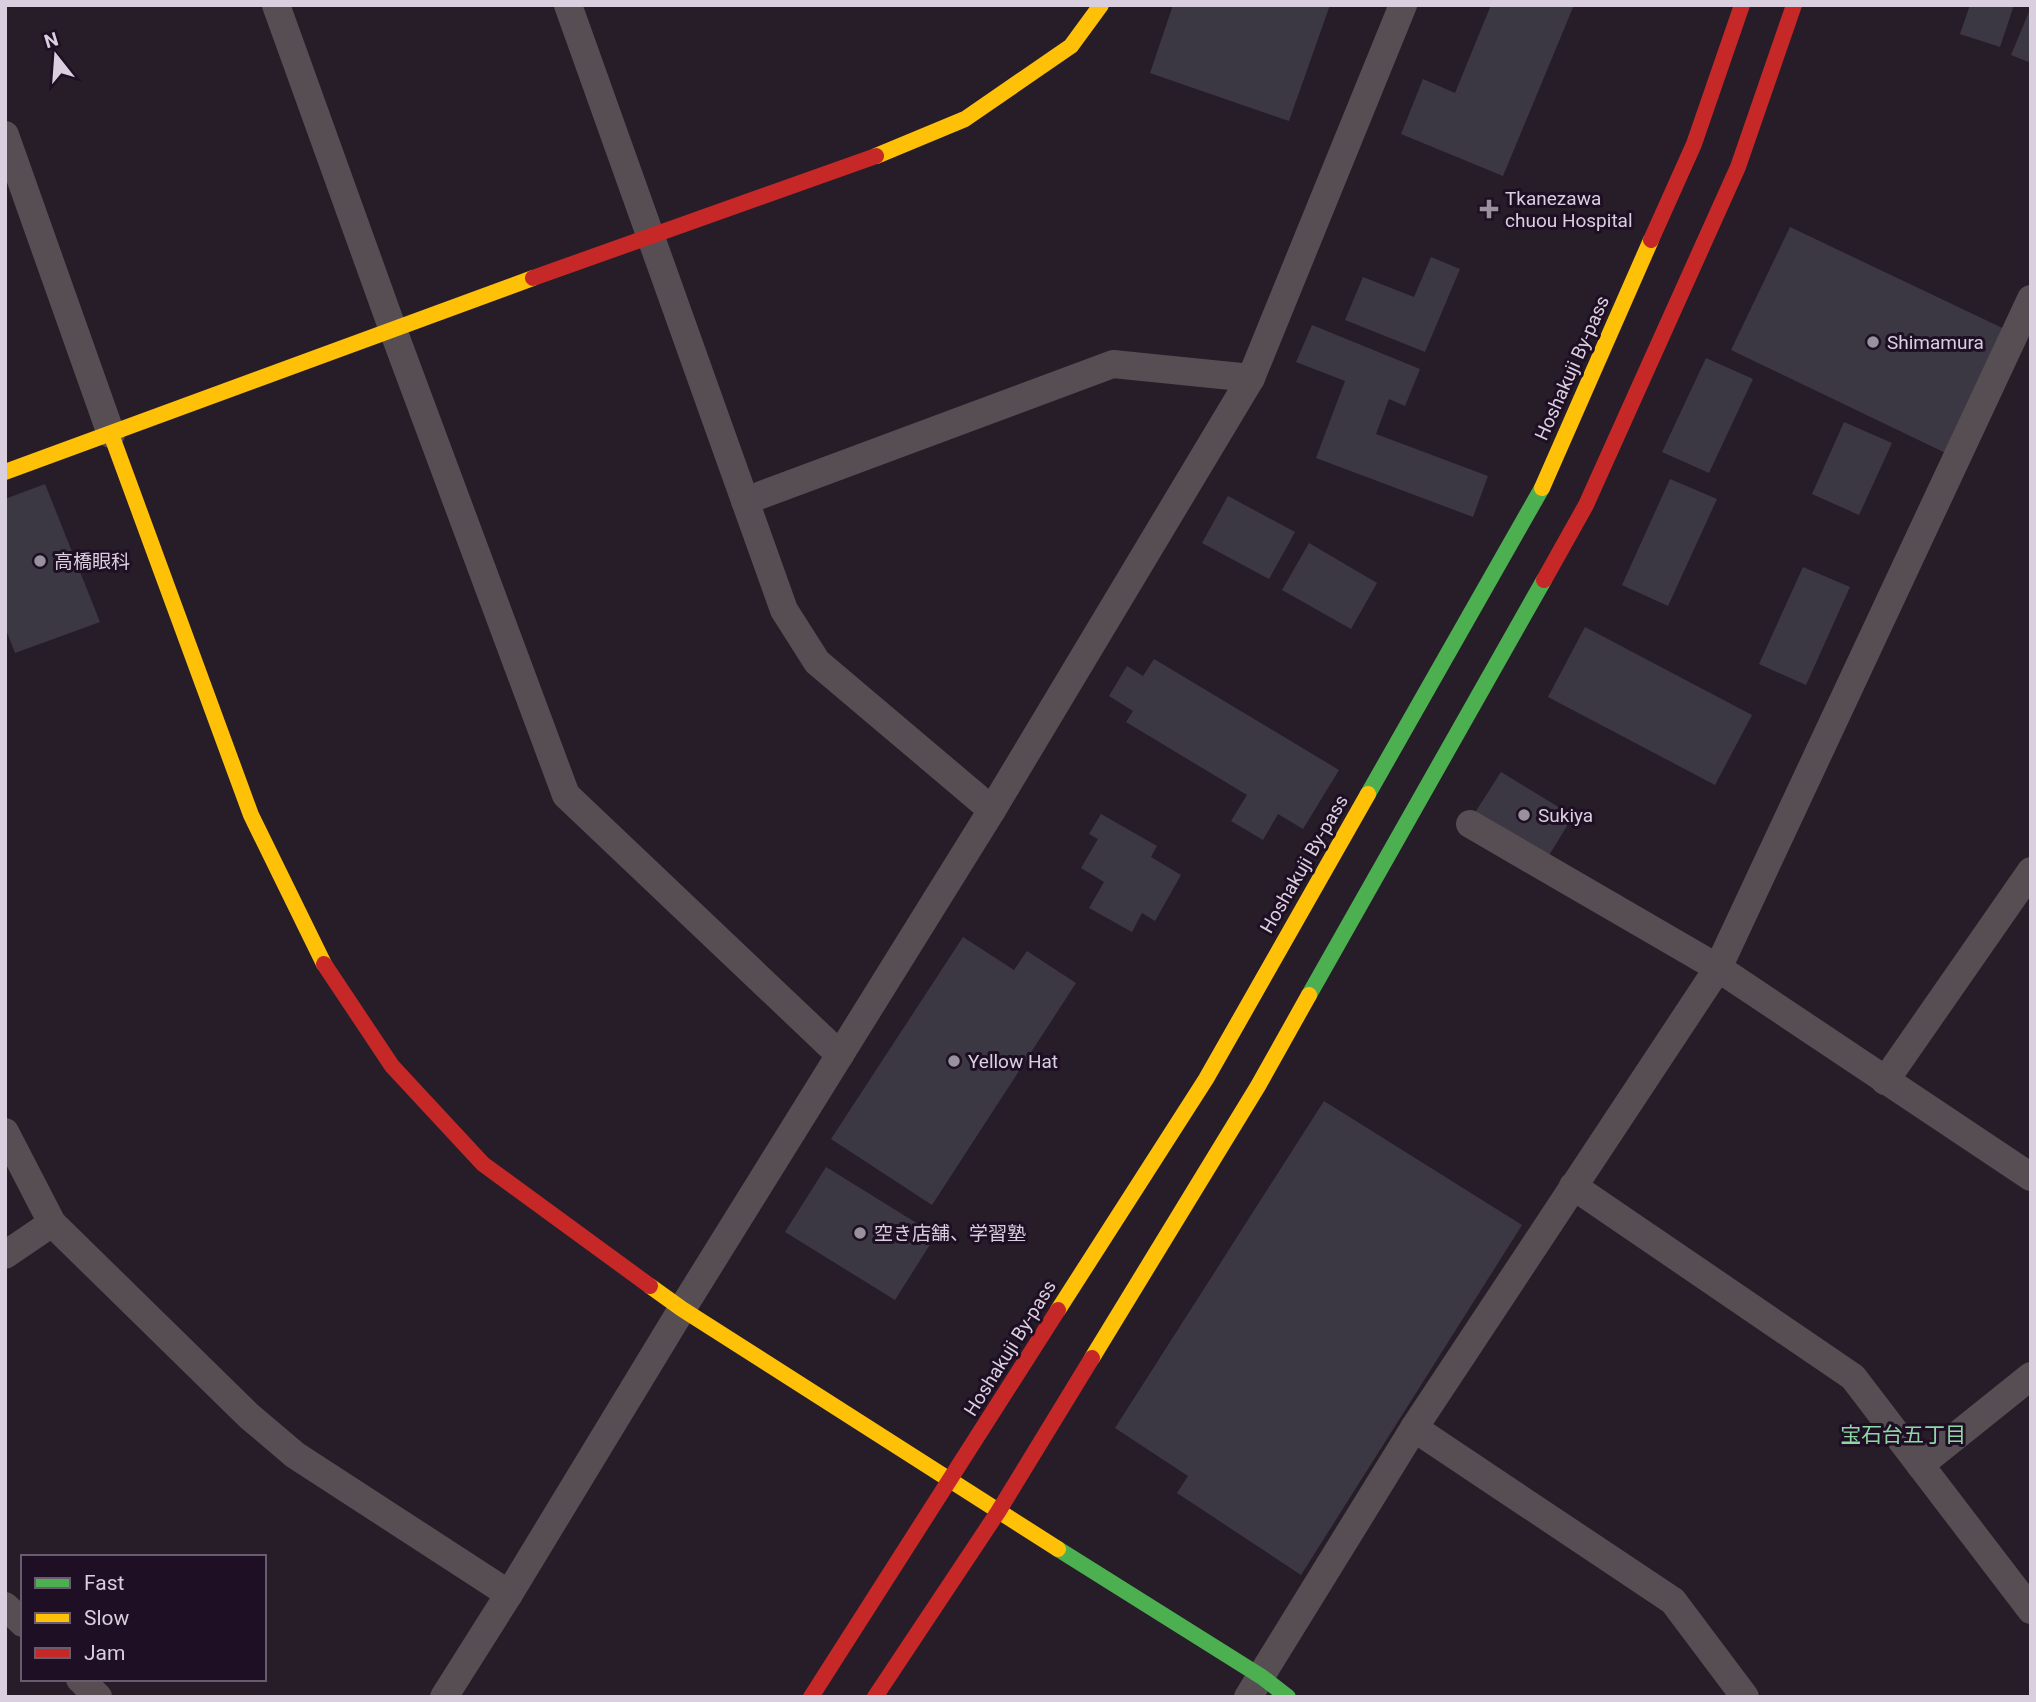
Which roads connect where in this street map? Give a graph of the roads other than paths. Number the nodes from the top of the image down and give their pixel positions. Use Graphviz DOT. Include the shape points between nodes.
graph roads {
  1 [pos="276,5"];
  2 [pos="568,5"];
  3 [pos="1101,5"];
  4 [pos="1403,5"];
  5 [pos="1742,5"];
  6 [pos="1794,5"];
  7 [pos="5,135"];
  8 [pos="651,235"];
  9 [pos="2031,299"];
  10 [pos="393,330"];
  11 [pos="1251,378"];
  12 [pos="111,434"];
  13 [pos="5,472"];
  14 [pos="745,501"];
  15 [pos="992,810"];
  16 [pos="1470,824"];
  17 [pos="2031,871"];
  18 [pos="1718,968"];
  19 [pos="840,1055"];
  20 [pos="1885,1081"];
  21 [pos="5,1132"];
  22 [pos="2031,1177"];
  23 [pos="1573,1186"];
  24 [pos="52,1223"];
  25 [pos="5,1255"];
  26 [pos="682,1309"];
  27 [pos="2031,1376"];
  28 [pos="1414,1428"];
  29 [pos="1920,1465"];
  30 [pos="950,1481"];
  31 [pos="998,1512"];
  32 [pos="509,1594"];
  33 [pos="5,1606"];
  34 [pos="2031,1610"];
  35 [pos="21,1621"];
  36 [pos="82,1681"];
  37 [pos="1255,1687"];
  38 [pos="98,1697"];
  39 [pos="444,1697"];
  40 [pos="811,1697"];
  41 [pos="875,1697"];
  42 [pos="1288,1697"];
  43 [pos="1745,1697"];
  1 -- 10 [label="street"];
  2 -- 8 [label="street"];
  3 -- 8 [label="main road" via="1071,46 965,119 856,164"];
  4 -- 11 [label="street"];
  5 -- 30 [label="main road, Hoshakuji By-pass" via="1694,144 1543,486 1206,1079"];
  6 -- 31 [label="main road" via="1738,167 1586,505 1258,1086"];
  7 -- 12 [label="street"];
  8 -- 10 [label="main road"];
  8 -- 14 [label="street"];
  9 -- 18 [label="street"];
  10 -- 12 [label="main road"];
  10 -- 19 [label="street" via="566,795"];
  11 -- 14 [label="street" via="1113,364"];
  11 -- 15 [label="street"];
  12 -- 13 [label="main road"];
  12 -- 26 [label="main road" via="251,815 322,961 392,1066 483,1164"];
  14 -- 15 [label="street" via="784,610 817,662"];
  15 -- 19 [label="street"];
  16 -- 18 [label="street"];
  17 -- 20 [label="street"];
  18 -- 20 [label="street"];
  18 -- 23 [label="street"];
  19 -- 26 [label="street"];
  20 -- 22 [label="street"];
  21 -- 24 [label="street"];
  23 -- 28 [label="street"];
  23 -- 29 [label="street" via="1853,1377"];
  24 -- 25 [label="street"];
  24 -- 32 [label="street" via="248,1416 295,1455"];
  26 -- 30 [label="main road"];
  26 -- 32 [label="street"];
  27 -- 29 [label="street"];
  28 -- 37 [label="street"];
  28 -- 43 [label="street" via="1673,1601"];
  29 -- 34 [label="street"];
  30 -- 31 [label="main road"];
  30 -- 40 [label="main road, Hoshakuji By-pass"];
  31 -- 37 [label="main road"];
  31 -- 41 [label="main road"];
  32 -- 39 [label="street"];
  33 -- 35 [label="street"];
  36 -- 38 [label="street"];
  37 -- 42 [label="main road"];
}
